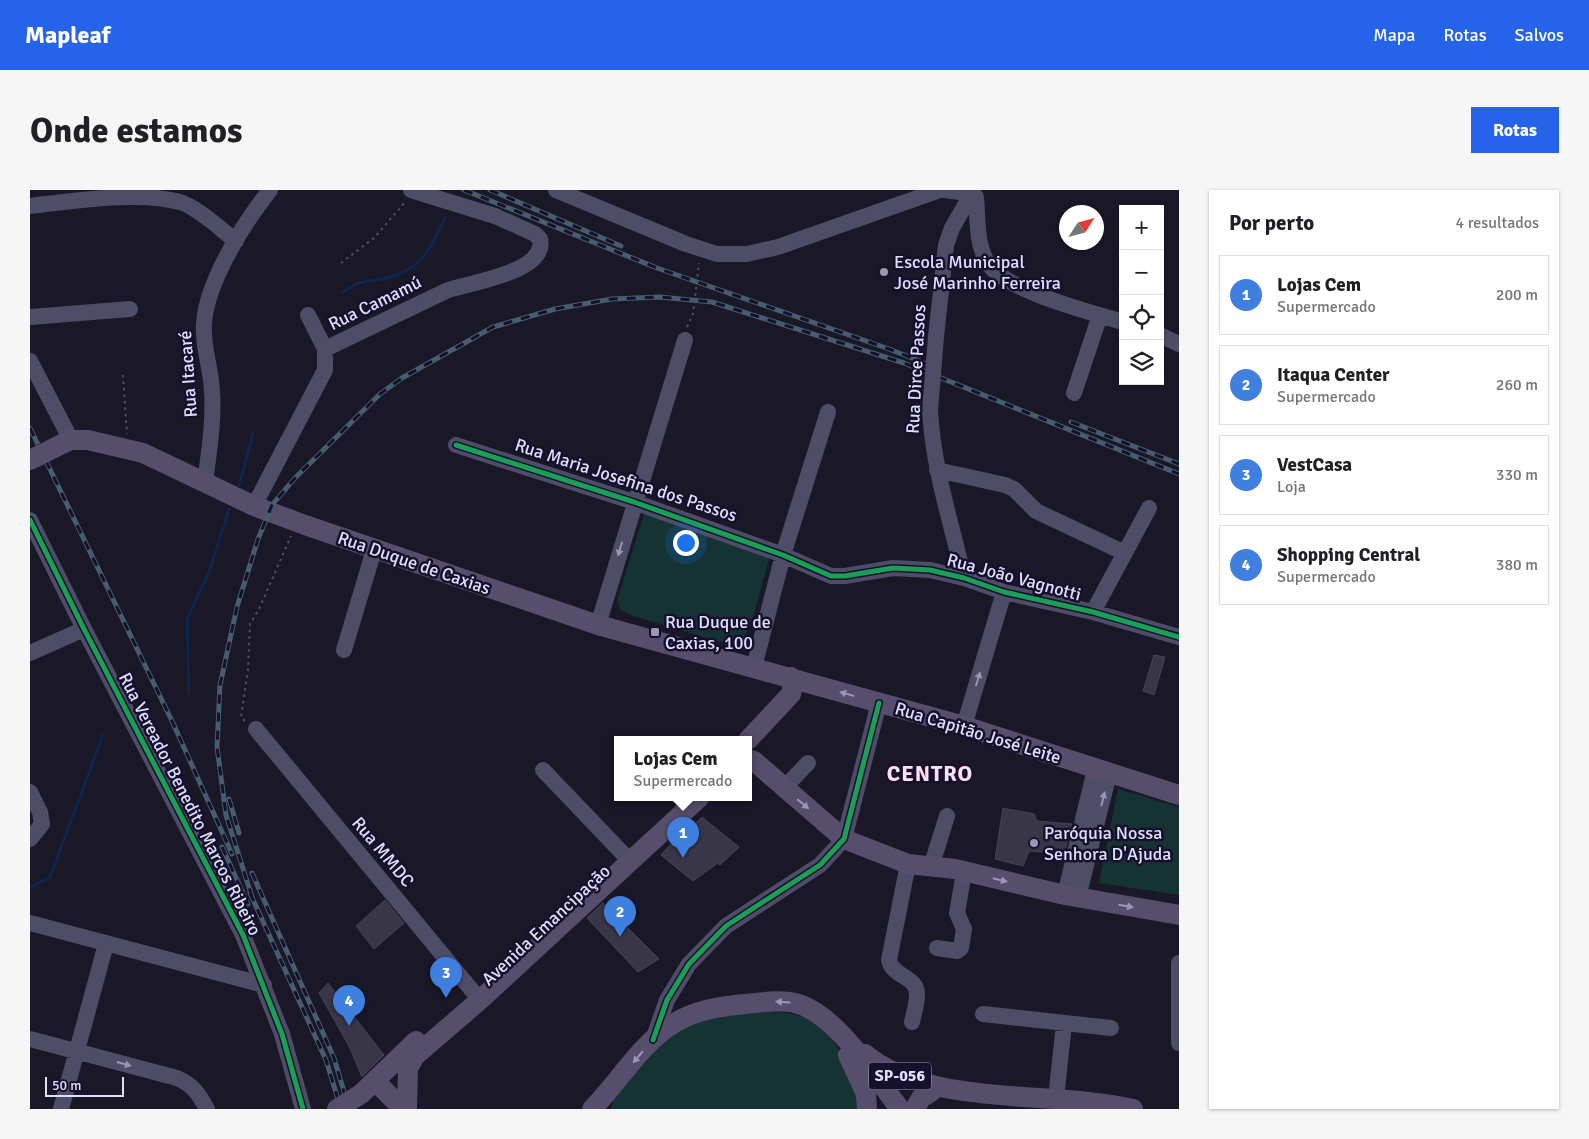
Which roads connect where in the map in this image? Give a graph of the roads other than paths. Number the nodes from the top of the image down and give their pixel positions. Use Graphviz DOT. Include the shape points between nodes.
graph roads {
  1 [pos="270,190"];
  2 [pos="556,190"];
  3 [pos="942,190"];
  4 [pos="413,191"];
  5 [pos="973,193"];
  6 [pos="64,196"];
  7 [pos="184,196"];
  8 [pos="30,206"];
  9 [pos="236,241"];
  10 [pos="130,310"];
  11 [pos="308,315"];
  12 [pos="1100,315"];
  13 [pos="30,317"];
  14 [pos="1119,321"];
  15 [pos="1164,336"];
  16 [pos="684,340"];
  17 [pos="1179,344"];
  18 [pos="325,349"];
  19 [pos="30,361"];
  20 [pos="1074,393"];
  21 [pos="828,412"];
  22 [pos="68,441"];
  23 [pos="456,445"];
  24 [pos="30,460"];
  25 [pos="937,470"];
  26 [pos="205,482"];
  27 [pos="634,502"];
  28 [pos="254,506"];
  29 [pos="1149,508"];
  30 [pos="30,520"];
  31 [pos="374,550"];
  32 [pos="1125,553"];
  33 [pos="783,555"];
  34 [pos="964,578"];
  35 [pos="1004,592"];
  36 [pos="1092,612"];
  37 [pos="598,625"];
  38 [pos="84,629"];
  39 [pos="1179,637"];
  40 [pos="344,650"];
  41 [pos="30,653"];
  42 [pos="754,667"];
  43 [pos="796,684"];
  44 [pos="879,703"];
  45 [pos="964,726"];
  46 [pos="256,729"];
  47 [pos="752,746"];
  48 [pos="752,748"];
  49 [pos="752,753"];
  50 [pos="808,763"];
  51 [pos="543,770"];
  52 [pos="1102,772"];
  53 [pos="784,788"];
  54 [pos="30,792"];
  55 [pos="1179,795"];
  56 [pos="682,801"];
  57 [pos="695,801"];
  58 [pos="947,816"];
  59 [pos="30,839"];
  60 [pos="844,839"];
  61 [pos="627,858"];
  62 [pos="908,864"];
  63 [pos="931,867"];
  64 [pos="964,872"];
  65 [pos="1072,896"];
  66 [pos="1179,915"];
  67 [pos="30,923"];
  68 [pos="106,944"];
  69 [pos="937,948"];
  70 [pos="1179,963"];
  71 [pos="264,985"];
  72 [pos="476,996"];
  73 [pos="983,1014"];
  74 [pos="827,1021"];
  75 [pos="912,1022"];
  76 [pos="1064,1024"];
  77 [pos="1111,1028"];
  78 [pos="30,1039"];
  79 [pos="846,1039"];
  80 [pos="653,1040"];
  81 [pos="1179,1043"];
  82 [pos="77,1052"];
  83 [pos="368,1088"];
  84 [pos="612,1088"];
  85 [pos="964,1091"];
  86 [pos="1056,1098"];
  87 [pos="900,1108"];
  88 [pos="61,1109"];
  89 [pos="207,1109"];
  90 [pos="303,1109"];
  91 [pos="337,1109"];
  92 [pos="403,1109"];
  93 [pos="407,1109"];
  94 [pos="592,1109"];
  95 [pos="604,1109"];
  96 [pos="867,1109"];
  97 [pos="1133,1109"];
  1 -- 9 [label="street, Rua Itacaré"];
  2 -- 3 [label="street" via="717,254 747,254 778,247"];
  3 -- 5 [label="street"];
  4 -- 18 [label="street, Rua Camamú" via="517,225 535,234 541,244 535,256 503,276 448,290"];
  5 -- 12 [label="street" via="980,245 987,263 1024,290"];
  5 -- 25 [label="street, Rua Dirce Passos, bridge" via="952,228 946,245 930,410"];
  6 -- 7 [label="street"];
  6 -- 8 [label="street"];
  7 -- 9 [label="street"];
  9 -- 26 [label="street, Rua Itacaré" via="214,282 204,320 203,338 212,389"];
  10 -- 13 [label="street"];
  11 -- 18 [label="street"];
  12 -- 14 [label="street"];
  12 -- 20 [label="street"];
  15 -- 17 [label="street"];
  16 -- 27 [label="street"];
  18 -- 28 [label="street, Rua Camamú" via="325,370 319,384"];
  19 -- 22 [label="street"];
  21 -- 33 [label="street"];
  22 -- 24 [label="main road, bridge"];
  22 -- 26 [label="main road, Rua Duque de Caxias" via="88,440 128,448"];
  23 -- 27 [label="street, Rua Maria Josefina dos Passos"];
  25 -- 32 [label="street" via="1005,485 1014,489 1036,511"];
  25 -- 34 [label="street, Rua Dirce Passos"];
  26 -- 28 [label="main road, Rua Duque de Caxias"];
  27 -- 33 [label="street, Rua Maria Josefina dos Passos"];
  27 -- 37 [label="street, one-way"];
  28 -- 31 [label="main road, Rua Duque de Caxias"];
  29 -- 32 [label="street"];
  30 -- 38 [label="street, Rua Vereador Benedito Marcos Ribeiro"];
  31 -- 37 [label="main road, Rua Duque de Caxias"];
  31 -- 40 [label="street"];
  32 -- 36 [label="street"];
  33 -- 34 [label="street, Rua João Vagnotti" via="831,576 912,568"];
  33 -- 42 [label="street"];
  34 -- 35 [label="street, Rua João Vagnotti"];
  35 -- 36 [label="street, Rua João Vagnotti"];
  45 -- 35 [label="street, one-way"];
  36 -- 39 [label="street, Rua João Vagnotti"];
  37 -- 42 [label="main road, Rua Duque de Caxias"];
  38 -- 41 [label="street"];
  38 -- 71 [label="street, Rua Vereador Benedito Marcos Ribeiro" via="225,898"];
  42 -- 43 [label="main road, Rua Duque de Caxias"];
  44 -- 43 [label="main road, Rua Capitão José Leite, one-way" via="822,686"];
  43 -- 47 [label="main road"];
  43 -- 48 [label="main road" via="801,701 797,707"];
  44 -- 45 [label="main road, Rua Capitão José Leite"];
  44 -- 60 [label="street"];
  45 -- 52 [label="main road, Rua Capitão José Leite"];
  46 -- 72 [label="street, Rua MMDC"];
  49 -- 53 [label="main road"];
  50 -- 53 [label="street"];
  51 -- 61 [label="street"];
  52 -- 55 [label="main road, Rua Capitão José Leite"];
  52 -- 65 [label="street"];
  53 -- 60 [label="main road, one-way"];
  54 -- 59 [label="street" via="42,824"];
  56 -- 61 [label="main road, Avenida Emancipação"];
  57 -- 61 [label="main road, Avenida Emancipação"];
  58 -- 63 [label="street"];
  60 -- 62 [label="main road"];
  60 -- 80 [label="street" via="820,865 726,926 689,964 667,1000"];
  61 -- 72 [label="main road, Avenida Emancipação"];
  62 -- 63 [label="main road"];
  62 -- 75 [label="street" via="888,960 894,971 915,986 917,994"];
  63 -- 64 [label="main road"];
  64 -- 65 [label="main road, one-way"];
  64 -- 69 [label="street" via="957,913 964,929 961,948 957,951"];
  65 -- 66 [label="main road, one-way"];
  67 -- 68 [label="street"];
  68 -- 71 [label="street"];
  68 -- 82 [label="street"];
  70 -- 81 [label="street"];
  71 -- 90 [label="street, Rua Vereador Benedito Marcos Ribeiro"];
  72 -- 83 [label="main road, Avenida Emancipação" via="408,1048"];
  72 -- 93 [label="main road, Avenida Emancipação" via="415,1056 408,1068"];
  73 -- 76 [label="street"];
  74 -- 79 [label="main road, SP-056"];
  74 -- 80 [label="main road, SP-056, one-way" via="794,1002 734,1005 690,1015 672,1024"];
  74 -- 96 [label="main road" via="840,1040 866,1094"];
  76 -- 77 [label="street"];
  76 -- 86 [label="street"];
  78 -- 82 [label="street"];
  79 -- 85 [label="main road, SP-056" via="869,1058 898,1074"];
  79 -- 87 [label="main road"];
  80 -- 84 [label="main road, SP-056, one-way"];
  82 -- 88 [label="street"];
  82 -- 89 [label="street, one-way" via="177,1078 198,1092"];
  83 -- 91 [label="main road, Avenida Emancipação, bridge"];
  83 -- 92 [label="main road"];
  84 -- 94 [label="main road, SP-056"];
  84 -- 95 [label="main road"];
  85 -- 86 [label="main road, SP-056"];
  85 -- 87 [label="main road, SP-056" via="911,1094"];
  86 -- 97 [label="main road, SP-056"];
}
